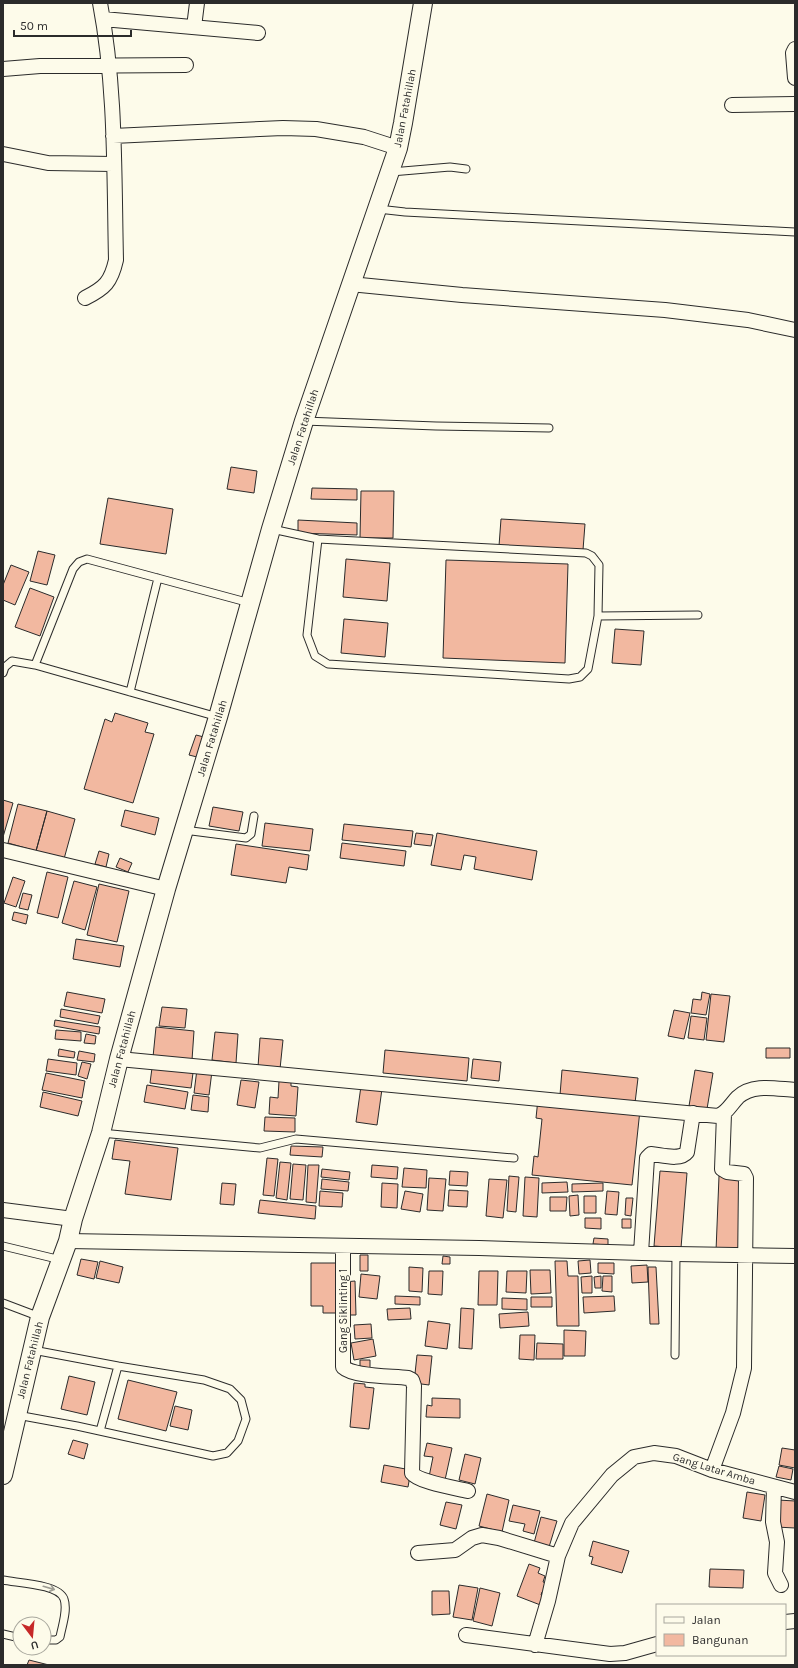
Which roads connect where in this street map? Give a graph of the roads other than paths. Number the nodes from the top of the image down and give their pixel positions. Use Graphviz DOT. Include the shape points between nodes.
graph roads {
  1 [pos="100,3"];
  2 [pos="197,3"];
  3 [pos="423,3"];
  4 [pos="103,19"];
  5 [pos="194,27"];
  6 [pos="258,33"];
  7 [pos="795,48"];
  8 [pos="186,65"];
  9 [pos="109,66"];
  10 [pos="3,69"];
  11 [pos="795,78"];
  12 [pos="795,104"];
  13 [pos="732,105"];
  14 [pos="113,136"];
  15 [pos="398,148"];
  16 [pos="3,154"];
  17 [pos="113,164"];
  18 [pos="466,169"];
  19 [pos="389,172"];
  20 [pos="376,208"];
  21 [pos="795,232"];
  22 [pos="350,284"];
  23 [pos="85,298"];
  24 [pos="795,330"];
  25 [pos="304,421"];
  26 [pos="549,428"];
  27 [pos="271,529"];
  28 [pos="318,540"];
  29 [pos="158,578"];
  30 [pos="250,604"];
  31 [pos="598,616"];
  32 [pos="698,616"];
  33 [pos="36,665"];
  34 [pos="3,673"];
  35 [pos="130,692"];
  36 [pos="218,717"];
  37 [pos="254,816"];
  38 [pos="184,830"];
  39 [pos="3,850"];
  40 [pos="166,889"];
  41 [pos="119,1059"];
  42 [pos="795,1090"];
  43 [pos="693,1113"];
  44 [pos="724,1114"];
  45 [pos="101,1133"];
  46 [pos="514,1158"];
  47 [pos="3,1210"];
  48 [pos="73,1219"];
  49 [pos="68,1241"];
  50 [pos="3,1246"];
  51 [pos="343,1246"];
  52 [pos="641,1253"];
  53 [pos="676,1254"];
  54 [pos="745,1256"];
  55 [pos="795,1256"];
  56 [pos="61,1260"];
  57 [pos="3,1303"];
  58 [pos="40,1317"];
  59 [pos="32,1350"];
  60 [pos="675,1355"];
  61 [pos="118,1366"];
  62 [pos="16,1415"];
  63 [pos="100,1431"];
  64 [pos="712,1470"];
  65 [pos="3,1475"];
  66 [pos="774,1486"];
  67 [pos="468,1491"];
  68 [pos="795,1492"];
  69 [pos="418,1553"];
  70 [pos="558,1556"];
  71 [pos="3,1580"];
  72 [pos="781,1585"];
  73 [pos="466,1636"];
  74 [pos="52,1640"];
  75 [pos="656,1644"];
  76 [pos="535,1645"];
  1 -- 4 [label="street"];
  2 -- 5 [label="street"];
  3 -- 15 [label="street, Jalan Fatahillah"];
  4 -- 5 [label="street"];
  4 -- 9 [label="street"];
  5 -- 6 [label="street"];
  7 -- 11 [label="street"];
  8 -- 9 [label="street"];
  9 -- 10 [label="street"];
  9 -- 14 [label="street"];
  12 -- 13 [label="street"];
  14 -- 15 [label="street" via="283,128 316,129 364,137"];
  14 -- 17 [label="street"];
  15 -- 19 [label="street, Jalan Fatahillah"];
  16 -- 17 [label="street" via="48,163"];
  17 -- 23 [label="street" via="116,260 112,275 101,290"];
  18 -- 19 [label="lane" via="450,167"];
  19 -- 20 [label="street, Jalan Fatahillah"];
  20 -- 21 [label="lane" via="405,212"];
  20 -- 22 [label="street, Jalan Fatahillah"];
  22 -- 24 [label="street" via="665,310 748,320"];
  22 -- 25 [label="street, Jalan Fatahillah"];
  25 -- 26 [label="lane"];
  25 -- 27 [label="street, Jalan Fatahillah"];
  27 -- 28 [label="lane"];
  27 -- 30 [label="street, Jalan Fatahillah"];
  28 -- 31 [label="lane" via="586,553 599,565"];
  28 -- 31 [label="lane" via="306,635 315,656 328,664 570,679 580,677 588,669"];
  29 -- 30 [label="lane"];
  29 -- 33 [label="lane" via="87,559 79,562 73,569"];
  29 -- 35 [label="lane"];
  30 -- 36 [label="street, Jalan Fatahillah"];
  31 -- 32 [label="lane"];
  33 -- 34 [label="lane" via="12,661"];
  33 -- 35 [label="lane"];
  35 -- 36 [label="lane"];
  36 -- 38 [label="street, Jalan Fatahillah"];
  37 -- 38 [label="lane" via="251,834 246,838"];
  38 -- 40 [label="street, Jalan Fatahillah"];
  39 -- 40 [label="street"];
  40 -- 41 [label="street, Jalan Fatahillah"];
  41 -- 43 [label="street"];
  41 -- 45 [label="street, Jalan Fatahillah"];
  42 -- 44 [label="street" via="756,1088 746,1091"];
  43 -- 44 [label="street" via="718,1116"];
  43 -- 52 [label="street" via="685,1155 680,1157 652,1154 647,1158"];
  44 -- 54 [label="street" via="722,1169 744,1174 746,1178"];
  45 -- 46 [label="lane" via="260,1148 296,1139"];
  45 -- 48 [label="street, Jalan Fatahillah"];
  47 -- 48 [label="street"];
  48 -- 49 [label="street, Jalan Fatahillah"];
  49 -- 51 [label="street"];
  49 -- 56 [label="street, Jalan Fatahillah"];
  50 -- 56 [label="lane"];
  51 -- 52 [label="street"];
  51 -- 67 [label="street, Gang Siklinting 1" via="343,1367 347,1371 357,1373 412,1380 412,1473 423,1480"];
  52 -- 53 [label="street"];
  53 -- 54 [label="street"];
  53 -- 60 [label="lane"];
  54 -- 55 [label="street"];
  54 -- 64 [label="street" via="744,1368 733,1413"];
  56 -- 58 [label="street, Jalan Fatahillah"];
  57 -- 58 [label="lane"];
  58 -- 59 [label="street, Jalan Fatahillah"];
  59 -- 61 [label="lane"];
  59 -- 62 [label="street, Jalan Fatahillah"];
  61 -- 63 [label="lane"];
  61 -- 63 [label="lane" via="204,1380 230,1389 241,1400 246,1419 238,1441 227,1453 213,1456"];
  62 -- 63 [label="lane"];
  62 -- 65 [label="street, Jalan Fatahillah"];
  64 -- 66 [label="street, Gang Latar Amba"];
  64 -- 70 [label="street, Gang Latar Amba" via="676,1456 654,1453 634,1457 612,1475 572,1523"];
  66 -- 68 [label="street, Gang Latar Amba"];
  66 -- 72 [label="street" via="773,1522 777,1542 775,1573"];
  69 -- 70 [label="street" via="455,1550 472,1538 482,1535"];
  70 -- 76 [label="street, Gang Latar Amba"];
  71 -- 74 [label="lane, one-way" via="32,1583 59,1591 64,1598 65,1607 60,1637"];
  73 -- 76 [label="street"];
  75 -- 76 [label="street" via="625,1653 610,1654"];
}
